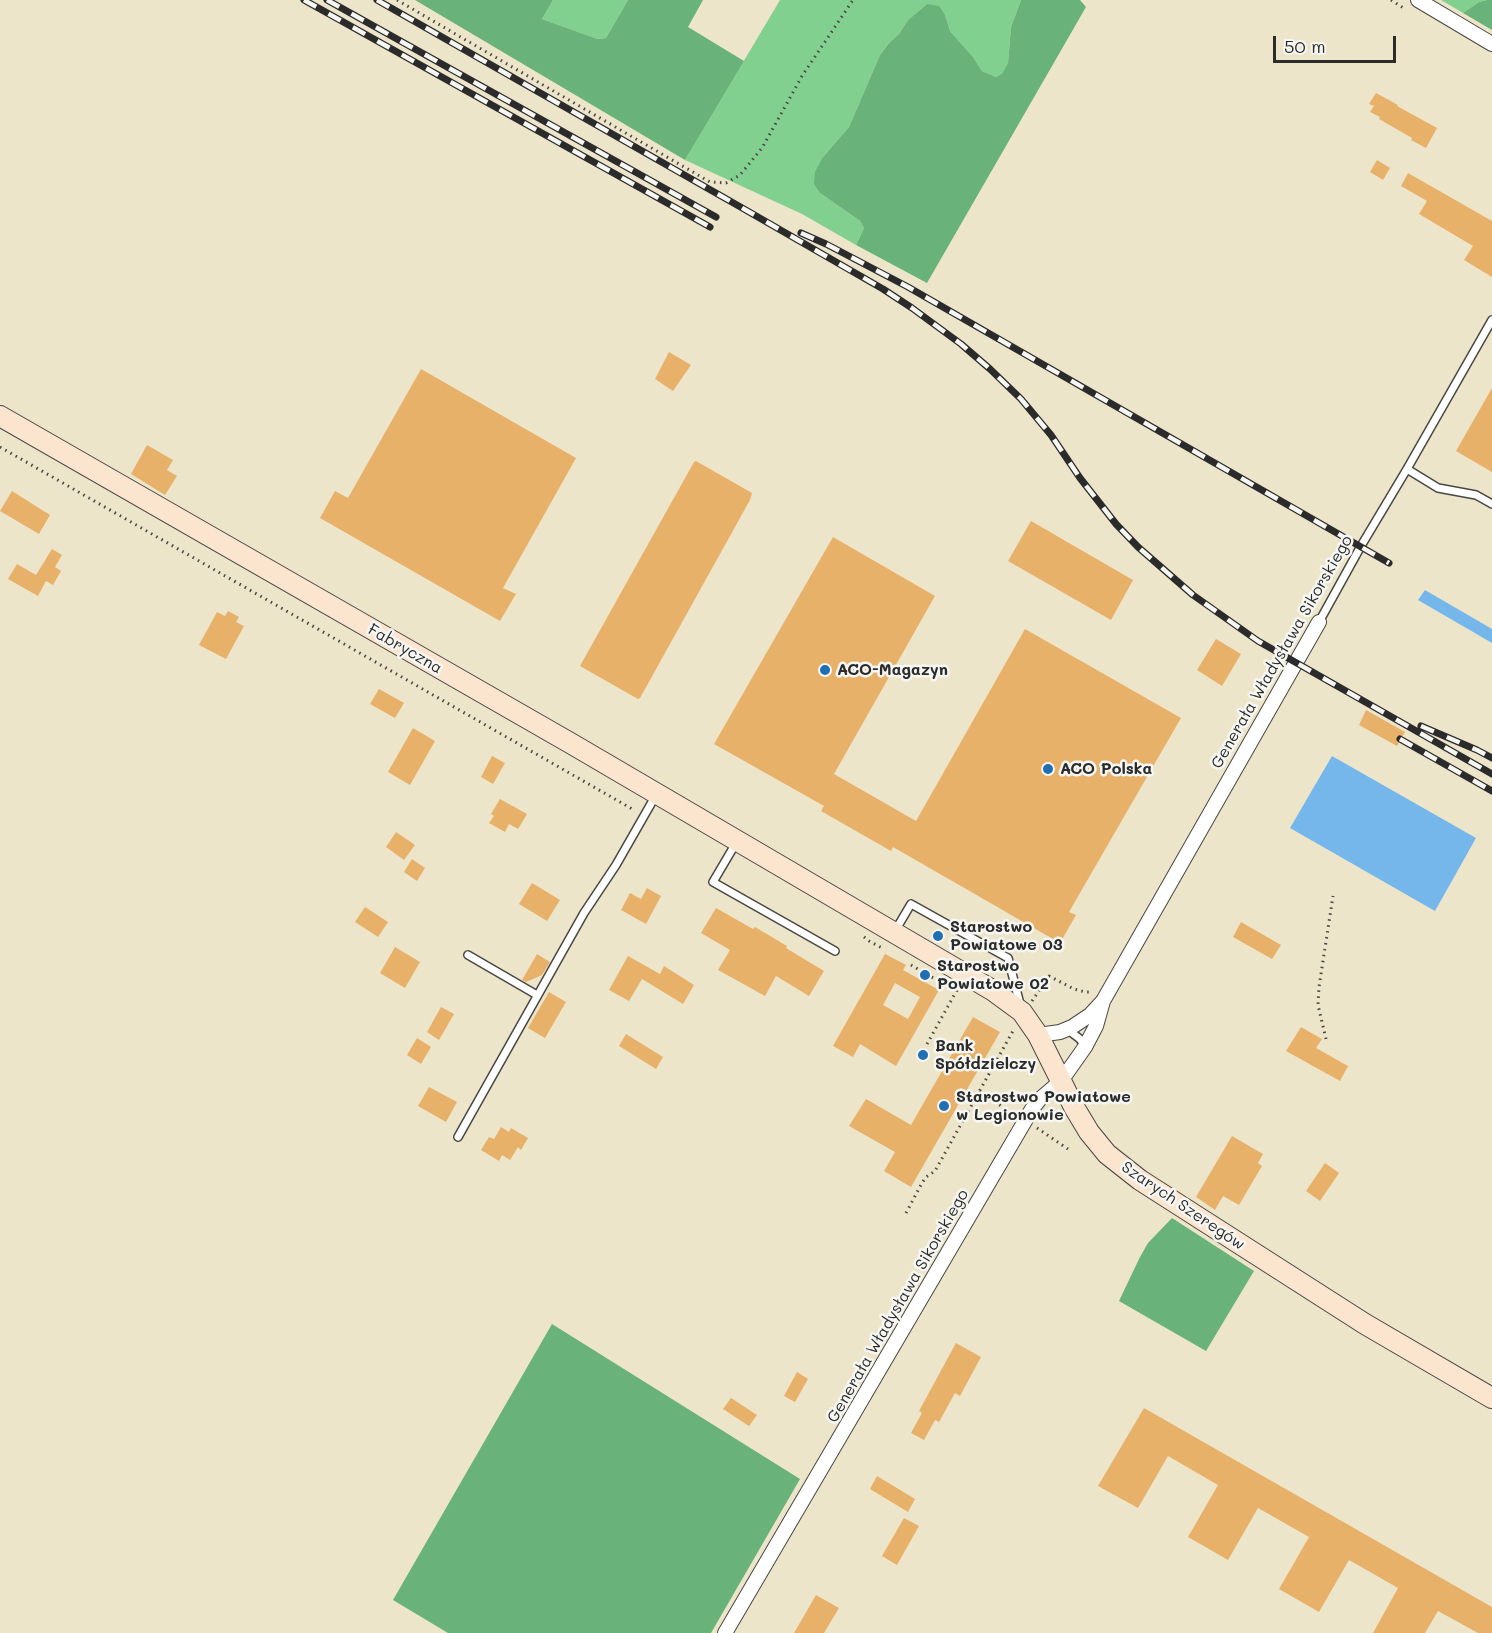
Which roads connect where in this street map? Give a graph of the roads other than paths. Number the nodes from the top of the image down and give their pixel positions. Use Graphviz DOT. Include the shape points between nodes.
graph roads {
  1 [pos="1418,0"];
  2 [pos="1492,45"];
  3 [pos="1492,320"];
  4 [pos="0,416"];
  5 [pos="1407,469"];
  6 [pos="1492,504"];
  7 [pos="1319,622"];
  8 [pos="658,793"];
  9 [pos="737,841"];
  10 [pos="809,884"];
  11 [pos="890,942"];
  12 [pos="835,951"];
  13 [pos="468,955"];
  14 [pos="537,995"];
  15 [pos="1103,1001"];
  16 [pos="1021,1012"];
  17 [pos="1067,1029"];
  18 [pos="1038,1035"];
  19 [pos="1085,1047"];
  20 [pos="1061,1081"];
  21 [pos="458,1137"];
  22 [pos="1492,1398"];
  23 [pos="725,1633"];
  1 -- 2 [label="street"];
  3 -- 5 [label="lane, Generała Władysława Sikorskiego"];
  4 -- 8 [label="street, Fabryczna"];
  5 -- 6 [label="lane" via="1438,488 1476,495"];
  5 -- 7 [label="lane, Generała Władysława Sikorskiego"];
  7 -- 15 [label="street, Generała Władysława Sikorskiego"];
  8 -- 9 [label="street, Fabryczna"];
  8 -- 14 [label="lane"];
  9 -- 10 [label="street, Fabryczna"];
  9 -- 12 [label="lane" via="713,882"];
  10 -- 11 [label="street, Szarych Szeregów"];
  11 -- 16 [label="street, Szarych Szeregów" via="992,990"];
  11 -- 16 [label="lane" via="911,904 1008,958"];
  13 -- 14 [label="lane"];
  14 -- 21 [label="lane"];
  15 -- 17 [label="street, Generała Władysława Sikorskiego" via="1084,1020"];
  15 -- 19 [label="street, Generała Władysława Sikorskiego"];
  16 -- 18 [label="street, Szarych Szeregów"];
  17 -- 18 [label="street, Generała Władysława Sikorskiego"];
  17 -- 19 [label="lane"];
  18 -- 20 [label="street, Szarych Szeregów"];
  19 -- 20 [label="street, Generała Władysława Sikorskiego"];
  20 -- 22 [label="street, Szarych Szeregów" via="1089,1132 1107,1154 1140,1180 1365,1324"];
  20 -- 23 [label="street, Generała Władysława Sikorskiego" via="1025,1121"];
}
